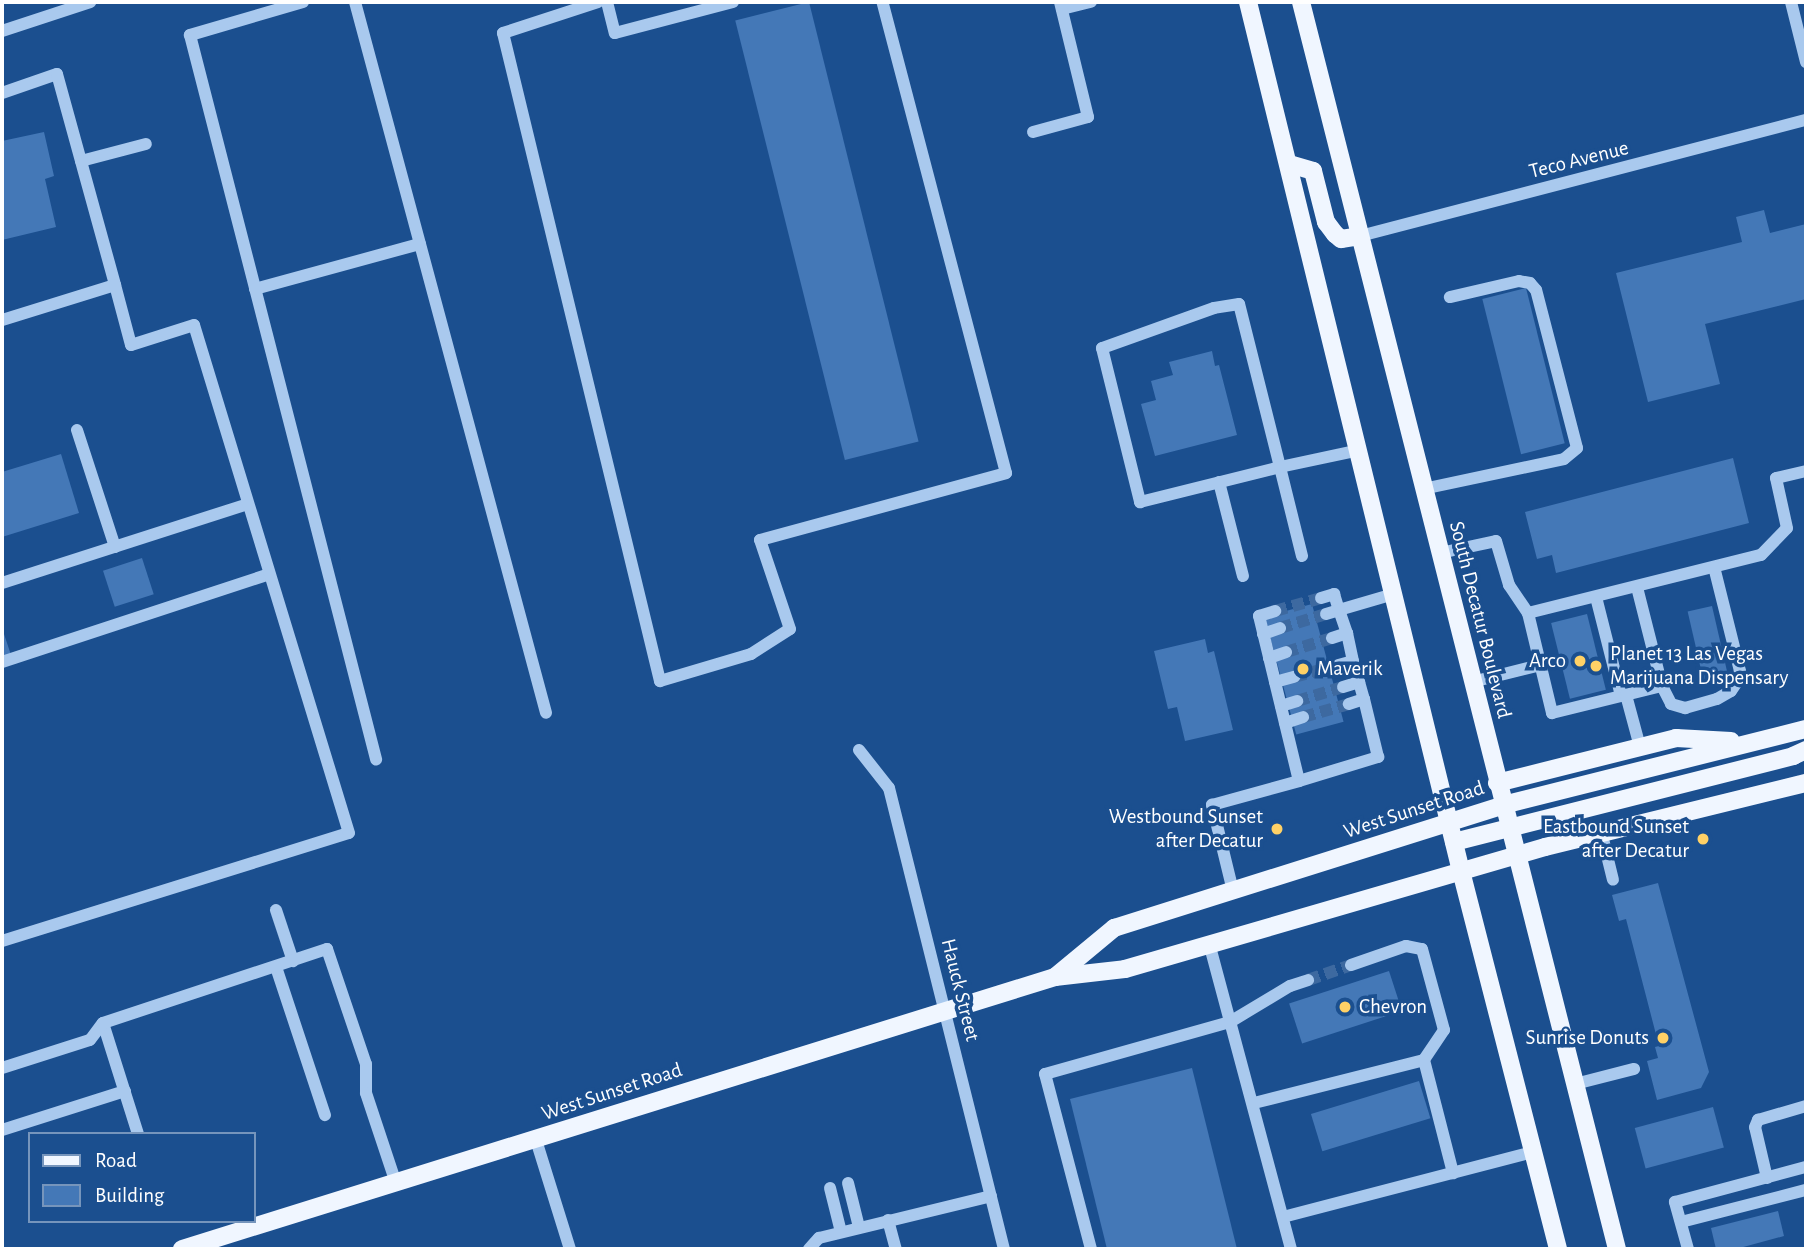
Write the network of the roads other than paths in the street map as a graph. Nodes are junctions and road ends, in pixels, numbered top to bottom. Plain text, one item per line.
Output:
1 (90, 2) edge
2 (303, 2) edge
3 (355, 2) edge
4 (598, 2) edge
5 (607, 2) edge
6 (733, 2) edge
7 (882, 2) edge
8 (1091, 2) edge
9 (1248, 2) edge
10 (1301, 2) edge
11 (1791, 2) edge
12 (1061, 6) edge
13 (1802, 30) edge
14 (2, 31) edge
15 (1806, 62) edge
16 (2, 93) edge
17 (1806, 120) edge
18 (1033, 132) dead end
19 (146, 144) dead end
20 (81, 162) junction
21 (1289, 164) junction
22 (1360, 236) junction
23 (420, 244) junction
24 (115, 285) junction
25 (255, 289) junction
26 (1450, 297) dead end
27 (2, 320) edge
28 (77, 430) dead end
29 (1359, 450) junction
30 (1280, 467) junction
31 (1806, 471) edge
32 (1219, 482) junction
33 (1423, 489) junction
34 (248, 504) junction
35 (115, 547) junction
36 (1440, 553) junction
37 (1302, 556) dead end
38 (1714, 567) junction
39 (269, 574) junction
40 (1243, 576) dead end
41 (2, 583) edge
42 (1637, 587) junction
43 (1394, 594) junction
44 (1596, 597) junction
45 (1321, 598) dead end
46 (1275, 611) dead end
47 (1332, 612) junction
48 (1528, 613) junction
49 (1280, 628) tunnel mouth
50 (1263, 634) junction
51 (1347, 634) junction
52 (1332, 638) tunnel mouth
53 (1286, 652) tunnel mouth
54 (1269, 658) junction
55 (1353, 661) junction
56 (2, 662) edge
57 (1339, 665) tunnel mouth
58 (1540, 665) junction
59 (1294, 677) tunnel mouth
60 (1275, 682) junction
61 (1359, 682) junction
62 (1472, 682) junction
63 (1662, 686) junction
64 (1343, 687) tunnel mouth
65 (1624, 695) junction
66 (1364, 699) junction
67 (1297, 701) tunnel mouth
68 (1349, 704) tunnel mouth
69 (1281, 706) junction
70 (546, 713) dead end
71 (1303, 717) tunnel mouth
72 (1285, 723) junction
73 (1806, 729) edge
74 (1748, 743) junction
75 (1640, 747) junction
76 (859, 750) dead end
77 (1806, 750) edge
78 (376, 759) dead end
79 (1299, 781) junction
80 (1497, 783) junction
81 (1806, 783) edge
82 (1503, 805) junction
83 (1449, 822) junction
84 (1510, 828) junction
85 (1601, 831) junction
86 (1454, 842) junction
87 (1517, 855) junction
88 (1461, 871) junction
89 (1613, 880) dead end
90 (1233, 891) junction
91 (276, 909) dead end
92 (2, 941) edge
93 (1209, 943) junction
94 (293, 961) junction
95 (1351, 965) tunnel mouth
96 (276, 967) junction
97 (1055, 977) junction
98 (1308, 979) tunnel mouth
99 (945, 1010) junction
100 (1230, 1022) junction
101 (103, 1023) junction
102 (1424, 1060) junction
103 (2, 1068) edge
104 (1634, 1069) dead end
105 (1575, 1084) junction
106 (125, 1091) junction
107 (1254, 1103) junction
108 (1806, 1106) edge
109 (325, 1115) dead end
110 (2, 1130) edge
111 (137, 1132) edge
112 (536, 1140) junction
113 (1533, 1152) junction
114 (1806, 1167) edge
115 (1453, 1173) junction
116 (1767, 1178) junction
117 (396, 1183) junction
118 (848, 1183) dead end
119 (830, 1188) dead end
120 (1806, 1190) edge
121 (991, 1196) junction
122 (1283, 1217) junction
123 (888, 1220) junction
124 (1681, 1222) junction
125 (859, 1227) junction
126 (841, 1232) junction
127 (182, 1249) edge
128 (570, 1249) edge
129 (809, 1249) edge
130 (896, 1249) edge
131 (1004, 1249) edge
132 (1091, 1249) edge
133 (1291, 1249) edge
134 (1558, 1249) edge
135 (1617, 1249) edge
136 (1688, 1249) edge

1 - 14 street
2 - 25 street
3 - 23 street
4 - 7 street
5 - 6 street
8 - 12 street
9 - 21 main road
10 - 22 main road, South Decatur Boulevard
11 - 13 street
12 - 18 street
13 - 15 street
16 - 20 street
17 - 22 street, Teco Avenue
19 - 20 street
20 - 24 street
21 - 22 main road
21 - 29 main road
22 - 33 main road, South Decatur Boulevard
23 - 25 street
23 - 70 street
24 - 27 street
24 - 34 street
25 - 78 street
26 - 33 street
28 - 35 street
29 - 30 street
29 - 43 main road
30 - 32 street
30 - 32 street
30 - 37 street
31 - 38 street
32 - 40 street
33 - 36 main road, South Decatur Boulevard
34 - 35 street
34 - 39 street
35 - 41 street
36 - 48 street
36 - 62 main road, South Decatur Boulevard
38 - 42 street
38 - 63 street
39 - 56 street
39 - 92 street
42 - 44 street
42 - 63 street
43 - 47 street
43 - 83 main road
44 - 48 street
44 - 65 street
45 - 47 street
46 - 50 street
47 - 51 street
48 - 58 street
49 - 50 street
50 - 54 street
51 - 52 street
51 - 55 street
53 - 54 street
54 - 60 street
55 - 57 street
55 - 61 street
58 - 62 street
58 - 65 street
59 - 60 street
60 - 69 street
61 - 64 street
61 - 66 street
62 - 80 main road, South Decatur Boulevard
63 - 65 street
65 - 75 street
66 - 68 street
66 - 79 street
67 - 69 street
69 - 72 street
71 - 72 street
72 - 79 street
73 - 74 main road, West Sunset Road
74 - 75 main road
74 - 82 main road, West Sunset Road
75 - 80 main road
76 - 99 street, Hauck Street
77 - 84 main road
79 - 90 street
80 - 82 main road, South Decatur Boulevard
81 - 85 main road, West Sunset Road
82 - 83 main road, West Sunset Road
82 - 84 main road, South Decatur Boulevard
83 - 86 main road
83 - 90 main road, West Sunset Road
84 - 86 main road
84 - 87 main road, South Decatur Boulevard
85 - 87 main road, West Sunset Road
85 - 89 street
86 - 88 main road
87 - 88 main road, West Sunset Road
87 - 105 main road, South Decatur Boulevard
88 - 93 main road, West Sunset Road
88 - 113 main road
90 - 97 main road, West Sunset Road
91 - 94 street
93 - 97 main road, West Sunset Road
93 - 100 street
94 - 96 street
94 - 117 street
95 - 102 street
96 - 101 street
96 - 109 street
97 - 99 main road, West Sunset Road
98 - 100 street
99 - 112 main road, West Sunset Road
99 - 121 street, Hauck Street
100 - 107 street
100 - 132 street
101 - 103 street
101 - 106 street
102 - 107 street
102 - 115 street
104 - 105 street
105 - 135 main road, South Decatur Boulevard
106 - 110 street
106 - 111 street
107 - 122 street
108 - 116 street
112 - 117 main road, West Sunset Road
112 - 128 street
113 - 115 street
113 - 134 main road
114 - 116 street
115 - 122 street
116 - 124 street
117 - 127 main road, West Sunset Road
118 - 125 street
119 - 126 street
120 - 124 street
121 - 123 street
121 - 131 street, Hauck Street
122 - 133 street
123 - 125 street
123 - 130 street
124 - 136 street
125 - 126 street
126 - 129 street

